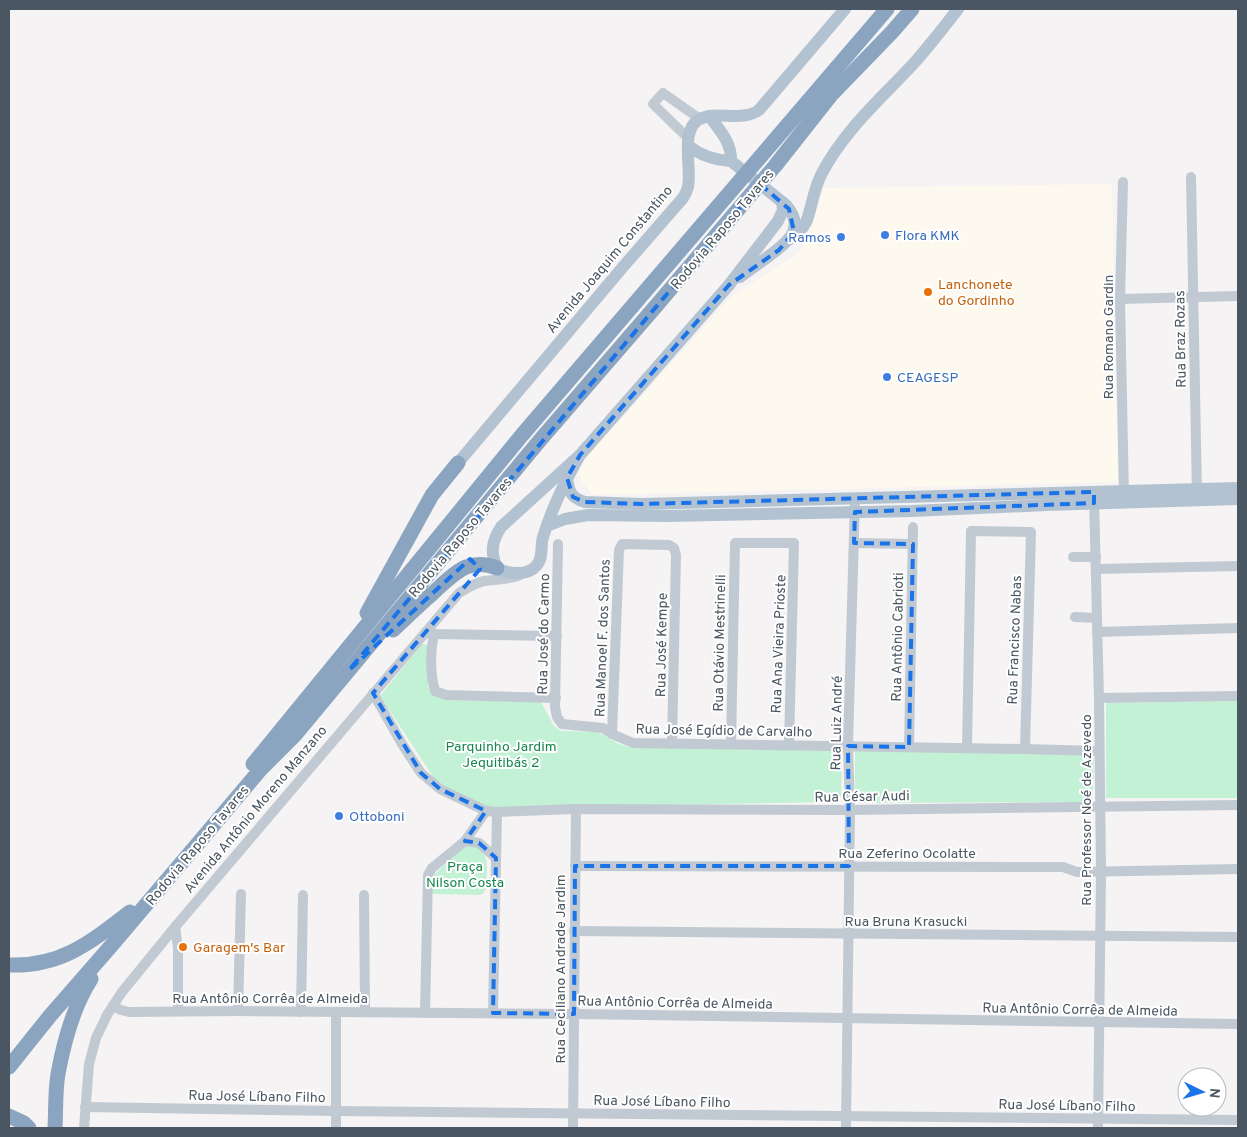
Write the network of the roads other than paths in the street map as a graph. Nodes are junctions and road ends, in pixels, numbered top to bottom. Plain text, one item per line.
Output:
1 (845, 9) edge
2 (886, 9) edge
3 (912, 9) edge
4 (958, 9) edge
5 (704, 118) junction
6 (688, 142) junction
7 (731, 161) junction
8 (1191, 177) dead end
9 (1123, 182) dead end
10 (782, 202) junction
11 (790, 239) junction
12 (729, 285) junction
13 (1238, 296) edge
14 (1193, 297) junction
15 (1120, 299) junction
16 (580, 456) junction
17 (458, 463) joint
18 (567, 478) junction
19 (1238, 488) edge
20 (1197, 494) junction
21 (1124, 496) junction
22 (855, 498) junction
23 (1094, 498) junction
24 (1238, 499) edge
25 (855, 512) junction
26 (548, 526) junction
27 (913, 527) dead end
28 (794, 543) joint
29 (854, 543) junction
30 (558, 544) dead end
31 (913, 544) junction
32 (674, 548) joint
33 (1074, 557) dead end
34 (1096, 557) junction
35 (1238, 566) edge
36 (497, 568) junction
37 (1096, 569) junction
38 (528, 572) junction
39 (1076, 617) dead end
40 (1097, 618) junction
41 (1238, 628) edge
42 (1097, 632) junction
43 (430, 633) junction
44 (557, 636) junction
45 (342, 668) junction
46 (373, 693) junction
47 (1238, 696) edge
48 (556, 698) junction
49 (1099, 698) junction
50 (562, 724) joint
51 (612, 734) junction
52 (672, 744) junction
53 (731, 744) junction
54 (789, 745) junction
55 (848, 746) junction
56 (909, 747) junction
57 (967, 748) junction
58 (1025, 749) junction
59 (1100, 751) junction
60 (1238, 805) edge
61 (1100, 806) junction
62 (576, 810) junction
63 (850, 810) junction
64 (492, 811) junction
65 (465, 841) junction
66 (496, 858) junction
67 (575, 866) junction
68 (849, 866) junction
69 (1238, 869) edge
70 (1100, 871) junction
71 (241, 894) dead end
72 (303, 895) dead end
73 (364, 895) dead end
74 (130, 912) junction
75 (175, 927) junction
76 (574, 931) junction
77 (848, 934) junction
78 (1100, 936) junction
79 (1238, 937) edge
80 (111, 946) junction
81 (9, 965) edge
82 (113, 1006) junction
83 (178, 1011) junction
84 (238, 1011) junction
85 (301, 1012) junction
86 (336, 1012) junction
87 (365, 1012) junction
88 (425, 1013) junction
89 (493, 1013) junction
90 (574, 1014) junction
91 (847, 1019) junction
92 (1099, 1023) junction
93 (1238, 1024) edge
94 (9, 1051) edge
95 (9, 1067) edge
96 (85, 1107) junction
97 (336, 1111) junction
98 (573, 1114) junction
99 (9, 1116) edge
100 (846, 1116) junction
101 (1238, 1120) edge
102 (1098, 1124) edge
103 (29, 1128) edge
104 (54, 1128) edge
105 (84, 1128) edge
106 (336, 1128) edge
107 (573, 1128) edge
108 (846, 1128) edge

1 - 5 main road
2 - 45 highway, Rodovia Raposo Tavares
3 - 45 highway, Rodovia Raposo Tavares
4 - 11 main road
5 - 6 main road
5 - 6 street
5 - 7 main road
6 - 7 main road
6 - 17 main road, Avenida Joaquim Constantino
7 - 10 main road
8 - 14 street, Rua Braz Rozas
9 - 15 street, Rua Romano Gardin
10 - 11 main road
10 - 12 main road
11 - 12 main road
12 - 16 main road
13 - 14 street
14 - 15 street
14 - 20 street, Rua Braz Rozas
15 - 21 street, Rua Romano Gardin
16 - 18 main road
16 - 36 main road
17 - 45 highway
18 - 22 main road
18 - 26 main road
19 - 20 main road
20 - 21 main road
20 - 24 main road
21 - 23 main road
22 - 23 main road
22 - 25 street, Rua Luiz André
23 - 25 main road
23 - 34 street, Rua Professor Noé de Azevedo
25 - 26 main road
25 - 29 street, Rua Luiz André
26 - 38 main road
27 - 31 street, Rua Antônio Cabrioti
28 - 53 street, Rua Otávio Mestrinelli
28 - 54 street, Rua Ana Vieira Prioste
29 - 31 street
29 - 55 street, Rua Luiz André
30 - 44 street, Rua José do Carmo
31 - 56 street, Rua Antônio Cabrioti
32 - 51 street, Rua Manoel F. dos Santos
32 - 52 street, Rua José Kempe
33 - 34 street
34 - 37 street, Rua Professor Noé de Azevedo
35 - 37 street
36 - 38 main road
36 - 45 highway
37 - 40 street, Rua Professor Noé de Azevedo
38 - 43 street, Avenida Antônio Moreno Manzano
39 - 40 street
40 - 42 street, Rua Professor Noé de Azevedo
41 - 42 street
42 - 49 street, Rua Professor Noé de Azevedo
43 - 44 street
43 - 46 street, Avenida Antônio Moreno Manzano
43 - 48 street
44 - 48 street, Rua José do Carmo
45 - 74 highway, Rodovia Raposo Tavares
45 - 80 highway, Rodovia Raposo Tavares
46 - 64 street
46 - 75 street, Avenida Antônio Moreno Manzano
47 - 49 street
48 - 50 street, Rua José do Carmo
49 - 59 street, Rua Professor Noé de Azevedo
50 - 51 street, Rua José Egídio de Carvalho
51 - 52 street, Rua José Egídio de Carvalho
52 - 53 street, Rua José Egídio de Carvalho
53 - 54 street, Rua José Egídio de Carvalho
54 - 55 street, Rua José Egídio de Carvalho
55 - 56 street, Rua José Egídio de Carvalho
55 - 63 street, Rua Luiz André
56 - 57 street, Rua José Egídio de Carvalho
57 - 58 street, Rua José Egídio de Carvalho
57 - 58 street, Rua Francisco Nabas
58 - 59 street, Rua José Egídio de Carvalho
59 - 61 street, Rua Professor Noé de Azevedo
60 - 61 street, Rua César Audi
61 - 63 street, Rua César Audi
61 - 70 street, Rua Professor Noé de Azevedo
62 - 63 street, Rua César Audi
62 - 64 street, Rua César Audi
62 - 67 street, Rua Ceciliano Andrade Jardim
63 - 68 street, Rua Luiz André
64 - 65 street
64 - 66 street
65 - 66 street
65 - 88 street
66 - 89 street
67 - 68 street, Rua Zeferino Ocolatte
67 - 76 street, Rua Ceciliano Andrade Jardim
68 - 70 street, Rua Zeferino Ocolatte
68 - 77 street, Rua Luiz André
69 - 70 street, Rua Zeferino Ocolatte
70 - 78 street, Rua Professor Noé de Azevedo
71 - 84 street
72 - 85 street
73 - 87 street
74 - 81 highway
74 - 94 highway, Rodovia Raposo Tavares
75 - 82 street, Avenida Antônio Moreno Manzano
75 - 83 street
76 - 77 street, Rua Bruna Krasucki
76 - 90 street, Rua Ceciliano Andrade Jardim
77 - 78 street, Rua Bruna Krasucki
77 - 91 street, Rua Luiz André
78 - 79 street, Rua Bruna Krasucki
78 - 92 street, Rua Professor Noé de Azevedo
80 - 95 highway, Rodovia Raposo Tavares
80 - 104 highway
82 - 83 street, Rua Antônio Corrêa de Almeida
82 - 96 street, Avenida Antônio Moreno Manzano
83 - 84 street, Rua Antônio Corrêa de Almeida
84 - 85 street, Rua Antônio Corrêa de Almeida
85 - 86 street, Rua Antônio Corrêa de Almeida
86 - 87 street, Rua Antônio Corrêa de Almeida
86 - 97 street
87 - 88 street, Rua Antônio Corrêa de Almeida
88 - 89 street, Rua Antônio Corrêa de Almeida
89 - 90 street, Rua Antônio Corrêa de Almeida
90 - 91 street, Rua Antônio Corrêa de Almeida
90 - 98 street, Rua Ceciliano Andrade Jardim
91 - 92 street, Rua Antônio Corrêa de Almeida
91 - 100 street, Rua Luiz André
92 - 93 street, Rua Antônio Corrêa de Almeida
92 - 102 street, Rua Professor Noé de Azevedo
96 - 97 street, Rua José Líbano Filho
96 - 105 street, Avenida Antônio Moreno Manzano
97 - 98 street, Rua José Líbano Filho
97 - 106 street
98 - 100 street, Rua José Líbano Filho
98 - 107 street, Rua Ceciliano Andrade Jardim
99 - 103 highway
100 - 102 street, Rua José Líbano Filho
100 - 108 street, Rua Luiz André
101 - 102 street, Rua José Líbano Filho

